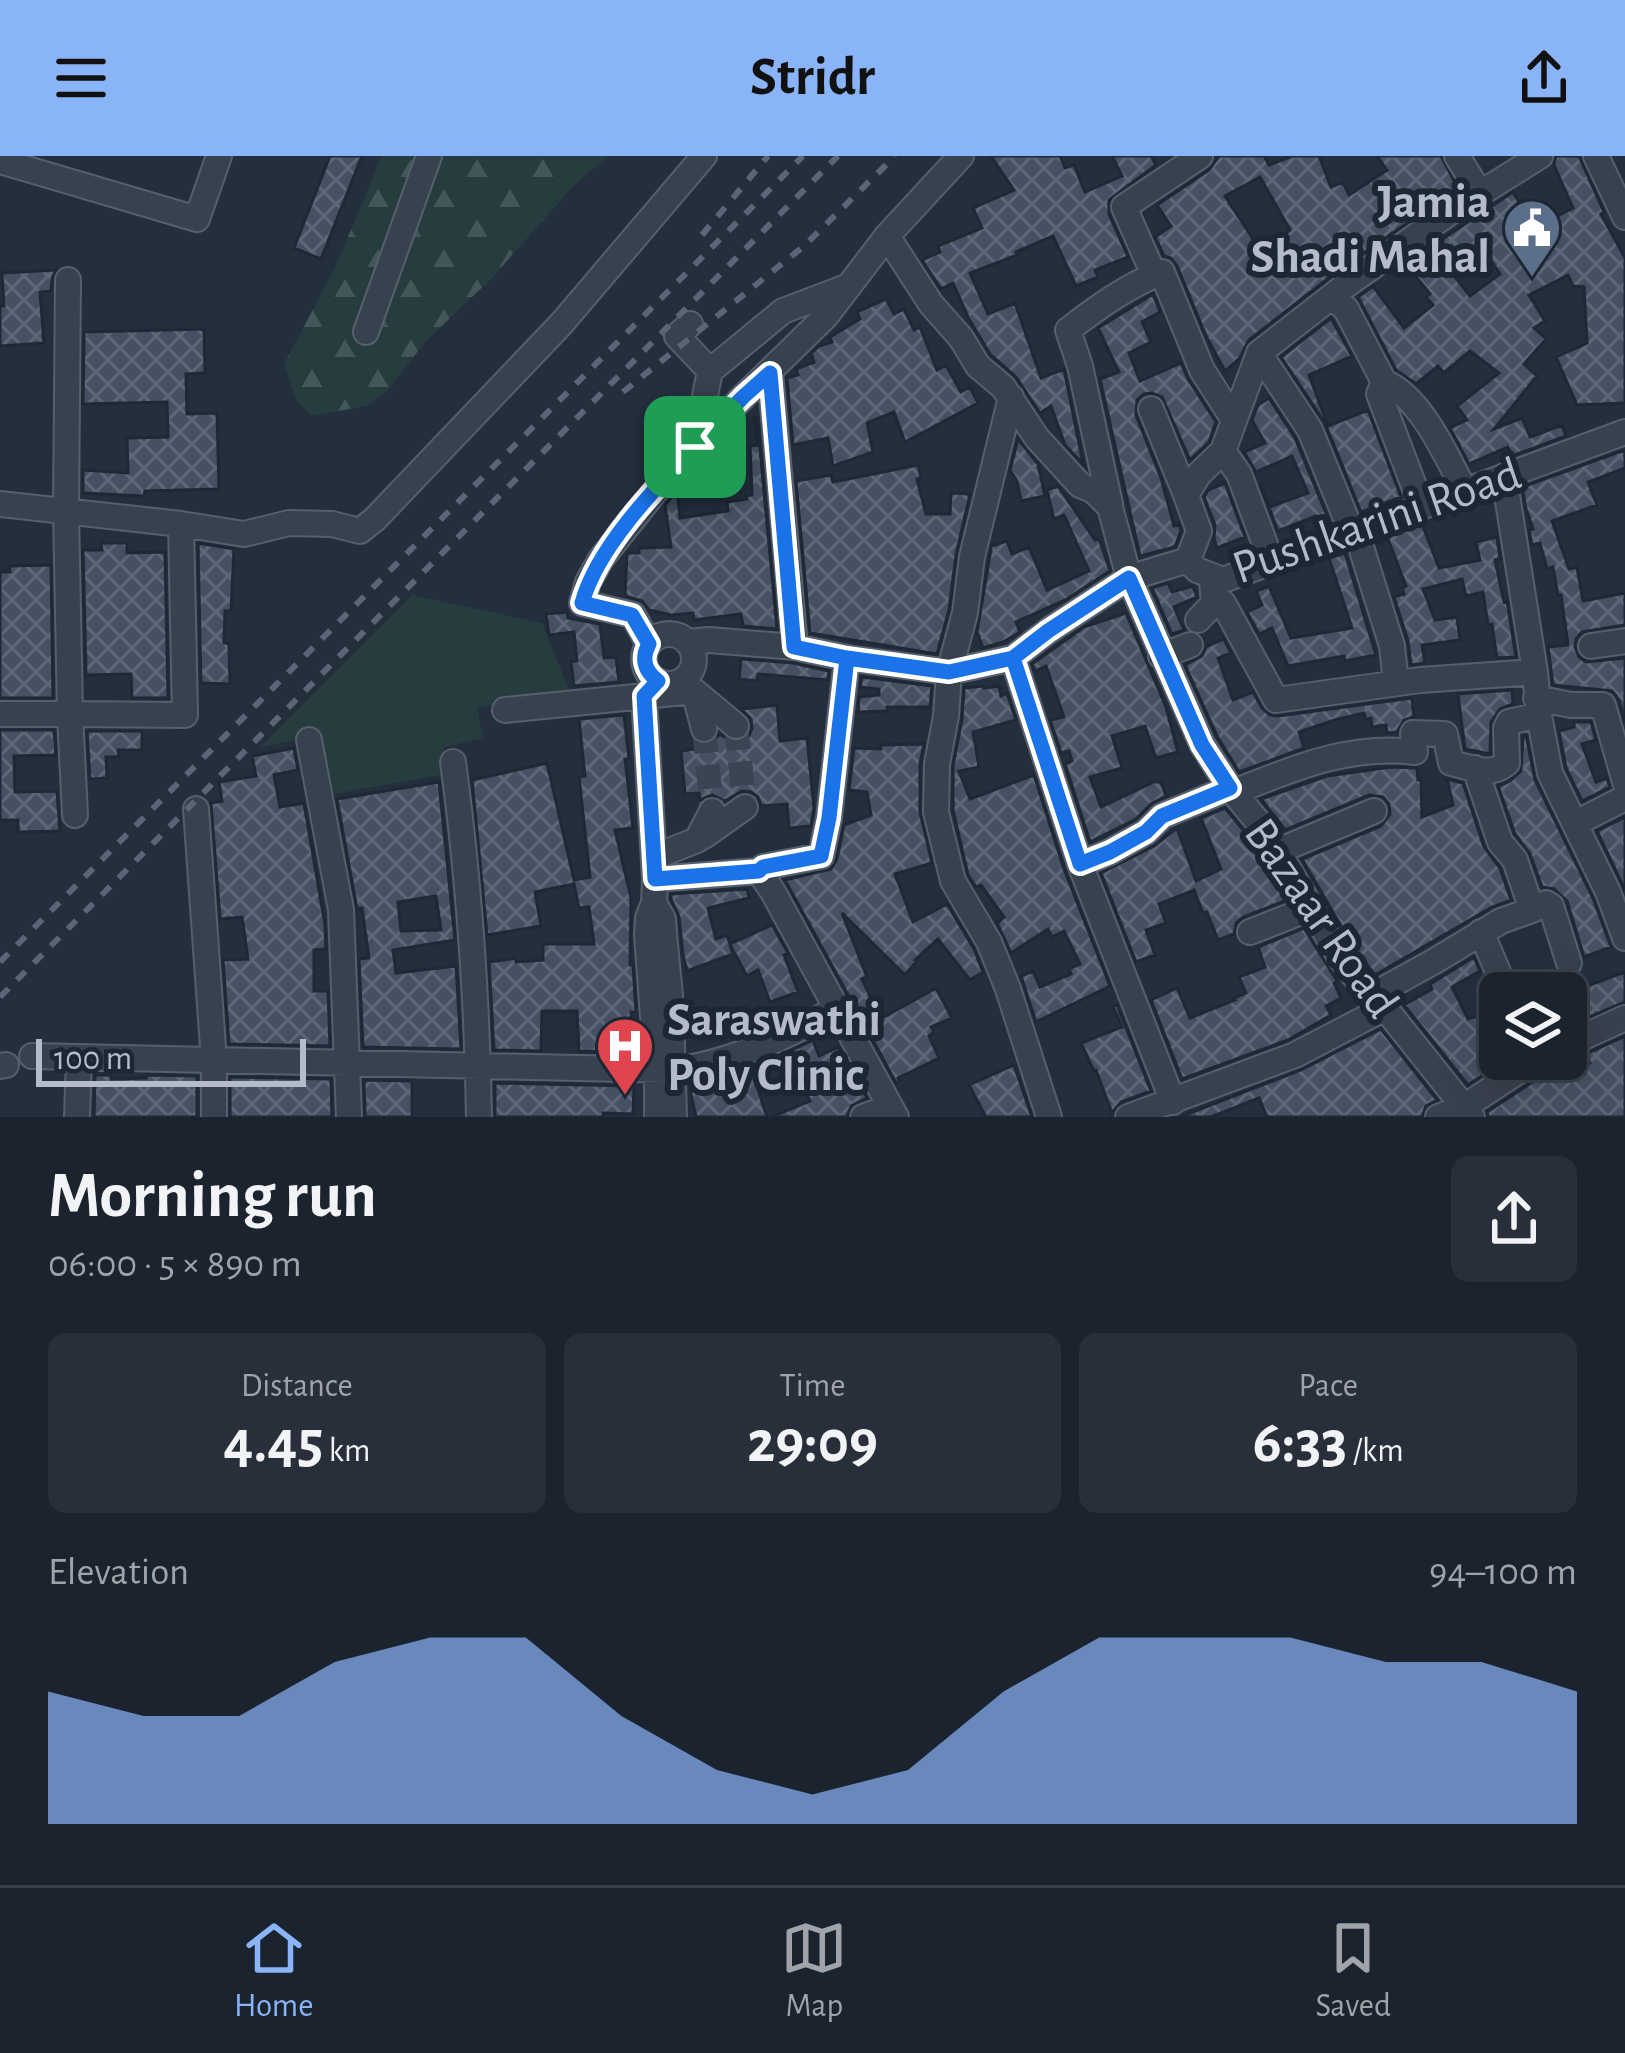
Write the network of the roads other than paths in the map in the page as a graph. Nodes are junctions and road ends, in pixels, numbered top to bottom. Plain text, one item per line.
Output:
1 (219, 156) edge
2 (429, 156) edge
3 (704, 156) edge
4 (961, 156) edge
5 (1200, 156) edge
6 (1457, 156) edge
7 (1540, 156) edge
8 (1597, 156) edge
9 (0, 160) edge
10 (1480, 193) junction
11 (1625, 217) edge
12 (887, 236) junction
13 (1154, 275) junction
14 (68, 280) dead end
15 (851, 285) junction
16 (1333, 298) junction
17 (690, 324) dead end
18 (366, 332) dead end
19 (1259, 353) junction
20 (710, 371) junction
21 (770, 373) junction
22 (1384, 382) junction
23 (1011, 397) junction
24 (1151, 409) dead end
25 (1234, 420) junction
26 (1625, 432) edge
27 (695, 447) junction
28 (1223, 452) junction
29 (1504, 476) junction
30 (1465, 491) junction
31 (1186, 495) junction
32 (0, 504) edge
33 (1110, 507) junction
34 (1422, 507) junction
35 (66, 511) junction
36 (181, 524) junction
37 (1354, 532) junction
38 (1272, 562) junction
39 (1204, 576) junction
40 (1129, 578) junction
41 (1198, 620) dead end
42 (1625, 640) edge
43 (687, 642) junction
44 (649, 644) junction
45 (1190, 645) dead end
46 (1591, 646) dead end
47 (794, 647) junction
48 (1160, 656) junction
49 (847, 658) junction
50 (1013, 658) junction
51 (949, 672) junction
52 (1396, 683) junction
53 (651, 688) junction
54 (1537, 695) junction
55 (505, 710) dead end
56 (0, 714) edge
57 (70, 714) junction
58 (720, 728) tunnel mouth
59 (308, 740) dead end
60 (453, 762) dead end
61 (1475, 768) junction
62 (1625, 782) edge
63 (1232, 790) junction
64 (1625, 798) edge
65 (196, 808) dead end
66 (728, 809) dead end
67 (1374, 811) dead end
68 (75, 815) dead end
69 (1576, 823) junction
70 (1278, 851) junction
71 (1080, 864) junction
72 (759, 871) junction
73 (654, 880) junction
74 (1312, 908) junction
75 (1532, 910) junction
76 (1250, 932) dead end
77 (1481, 932) junction
78 (1625, 938) edge
79 (1569, 963) dead end
80 (1498, 972) edge
81 (1379, 1001) junction
82 (836, 1009) junction
83 (1625, 1018) edge
84 (1587, 1035) edge
85 (32, 1056) dead end
86 (79, 1058) junction
87 (214, 1061) junction
88 (348, 1064) junction
89 (478, 1067) junction
90 (666, 1070) junction
91 (1510, 1080) edge
92 (1187, 1104) edge
93 (893, 1112) edge
94 (1468, 1112) edge
95 (77, 1117) edge
96 (214, 1117) edge
97 (349, 1117) edge
98 (478, 1117) edge
99 (657, 1117) edge
100 (674, 1117) edge
101 (863, 1117) edge
102 (1049, 1117) edge
103 (1128, 1117) edge
104 (1438, 1117) edge

1 - 9 street
2 - 18 street
3 - 36 street
4 - 12 street
5 - 13 street
6 - 10 street
7 - 10 street
8 - 11 street
10 - 16 street
12 - 15 street
12 - 23 street
13 - 25 street
13 - 33 street, Bazaar Road
14 - 35 street
15 - 20 street
15 - 21 street
16 - 19 street
16 - 22 street
17 - 20 street
19 - 25 street
19 - 37 street
20 - 27 street
21 - 27 street
21 - 47 street
22 - 30 street
22 - 34 street
23 - 33 street
23 - 51 street
24 - 31 street
25 - 28 street
26 - 29 street, Pushkarini Road
27 - 44 street
28 - 31 street
28 - 38 street
29 - 30 street, Pushkarini Road
29 - 54 street
30 - 34 street, Pushkarini Road
31 - 39 street
32 - 35 street
33 - 40 street, Bazaar Road
34 - 37 street, Pushkarini Road
35 - 36 street
35 - 57 street
36 - 57 street
37 - 38 street, Pushkarini Road
37 - 52 street
38 - 39 street, Pushkarini Road
39 - 40 street, Pushkarini Road
39 - 41 street
39 - 52 street
40 - 48 street, Bazaar Road
40 - 50 street, Pushkarini Road
42 - 46 street
43 - 44 street
43 - 47 street
43 - 53 street
44 - 53 street
45 - 48 street
47 - 49 street
48 - 63 street, Bazaar Road
49 - 51 street
49 - 72 street
50 - 51 street
50 - 71 street
51 - 102 street
52 - 54 street
53 - 55 street
53 - 58 street
53 - 73 street
54 - 61 street
54 - 62 street
54 - 69 street
56 - 57 street
57 - 68 street
59 - 88 street
60 - 89 street
61 - 63 street
61 - 75 street
63 - 70 street, Bazaar Road
63 - 71 street
64 - 69 street
65 - 87 street
66 - 73 street
67 - 70 street
69 - 78 street
70 - 74 street, Bazaar Road
71 - 92 street
72 - 73 street
72 - 82 street
73 - 90 street
74 - 76 street
74 - 81 street, Bazaar Road
75 - 77 street
75 - 79 street
77 - 80 street
77 - 81 street
81 - 92 street
81 - 94 street, Bazaar Road
82 - 90 street
82 - 93 street
83 - 84 street
85 - 86 street
86 - 87 street
86 - 95 street
87 - 88 street
87 - 96 street
88 - 89 street
88 - 97 street
89 - 90 street
89 - 98 street
90 - 99 street
90 - 100 street
91 - 94 street
92 - 103 street
93 - 101 street
94 - 104 street

